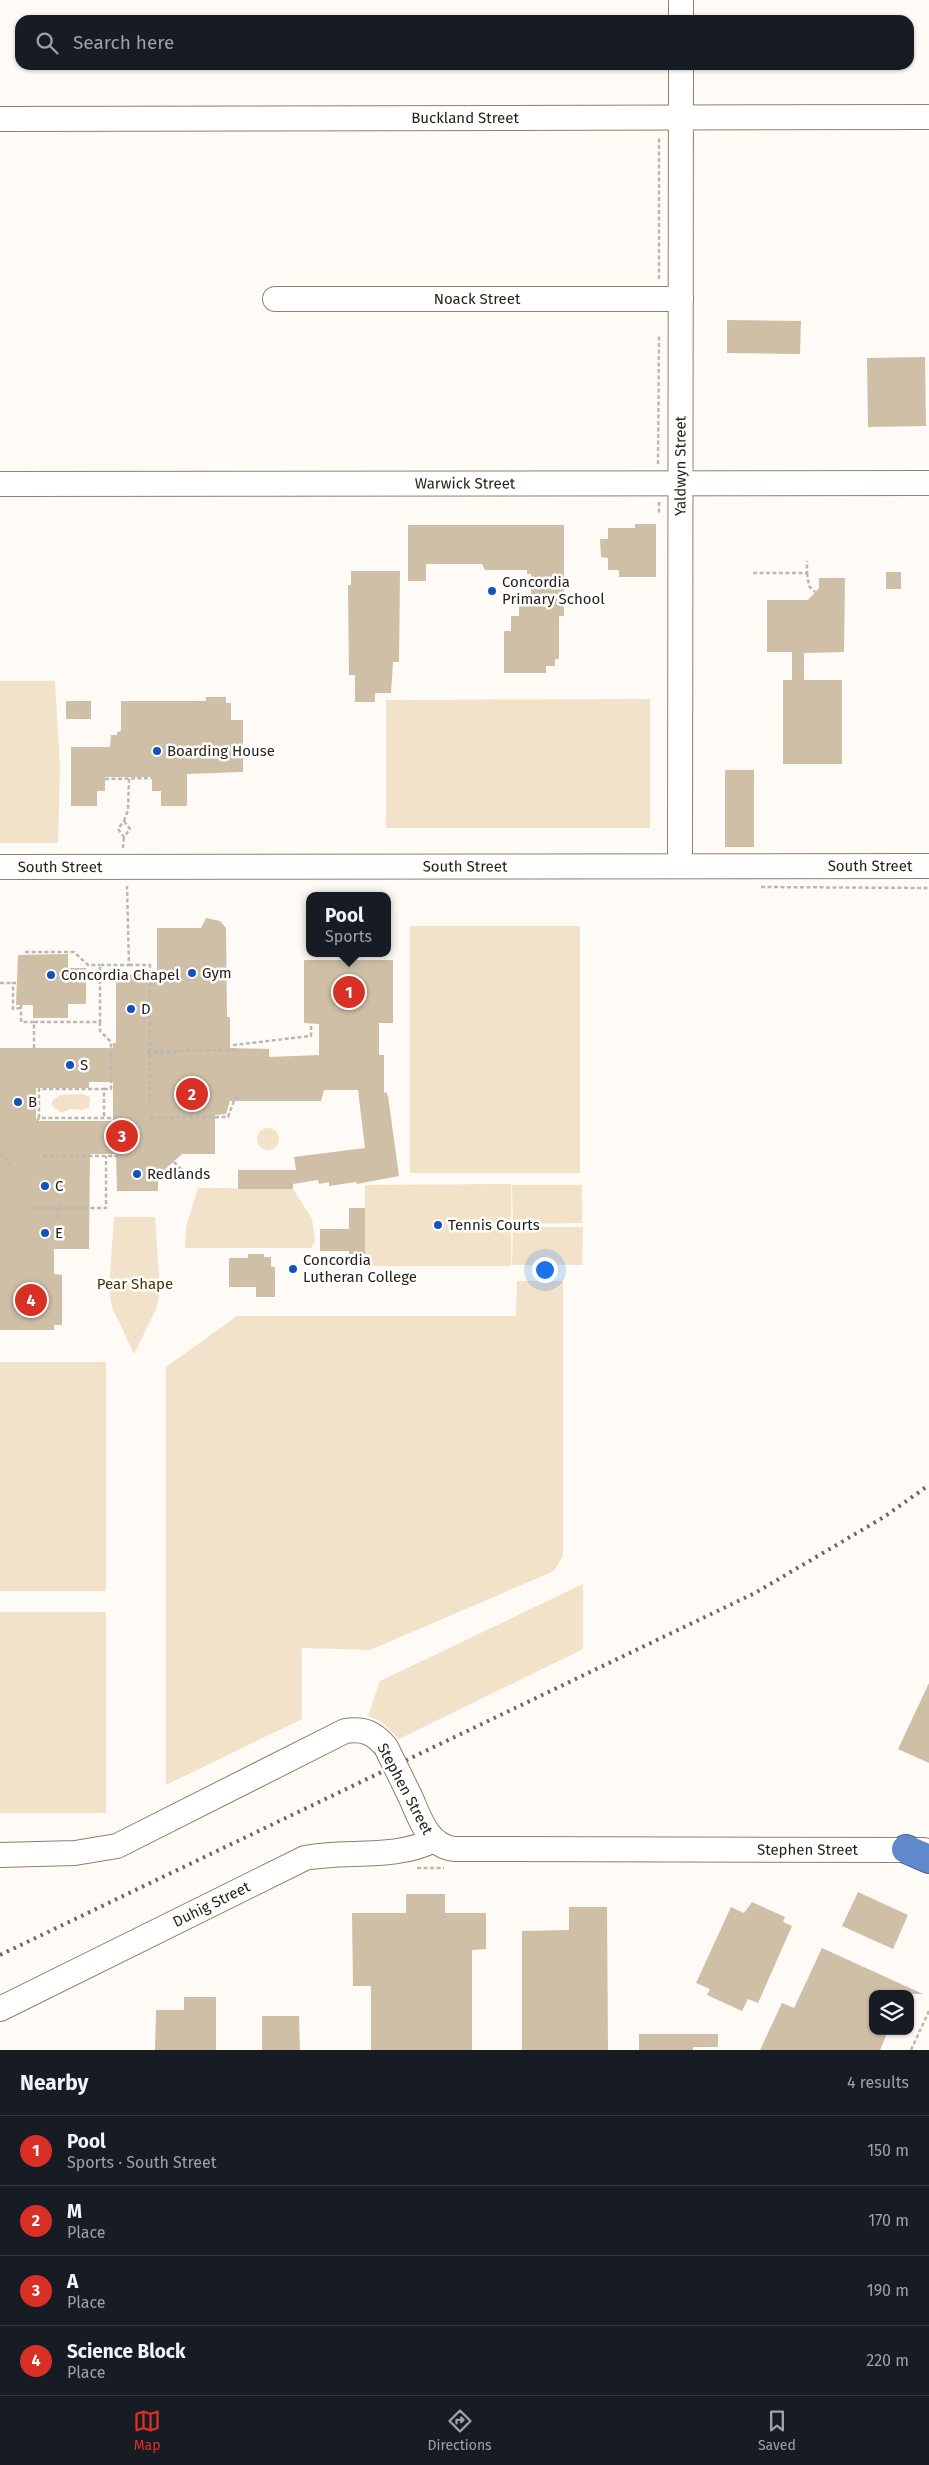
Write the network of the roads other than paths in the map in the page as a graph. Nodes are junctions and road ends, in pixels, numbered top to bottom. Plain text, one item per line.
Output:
1 (681, 0) edge
2 (681, 15) edge
3 (682, 70) edge
4 (682, 117) junction
5 (929, 117) edge
6 (0, 119) edge
7 (275, 299) dead end
8 (681, 299) junction
9 (680, 482) junction
10 (929, 483) edge
11 (0, 484) edge
12 (680, 866) junction
13 (929, 866) edge
14 (0, 867) edge
15 (434, 1840) junction
16 (921, 1853) edge
17 (0, 1855) edge
18 (0, 2009) edge

1 - 2 street
3 - 4 street, Yaldwyn Street
4 - 5 street, Buckland Street
4 - 6 street, Buckland Street
4 - 8 street, Yaldwyn Street
7 - 8 street, Noack Street
8 - 9 street, Yaldwyn Street
9 - 10 street, Warwick Street
9 - 11 street, Warwick Street
9 - 12 street, Yaldwyn Street
12 - 13 street, South Street
12 - 14 street, South Street
15 - 16 street, Stephen Street
15 - 17 street, Stephen Street, bridge
15 - 18 street, Duhig Street

